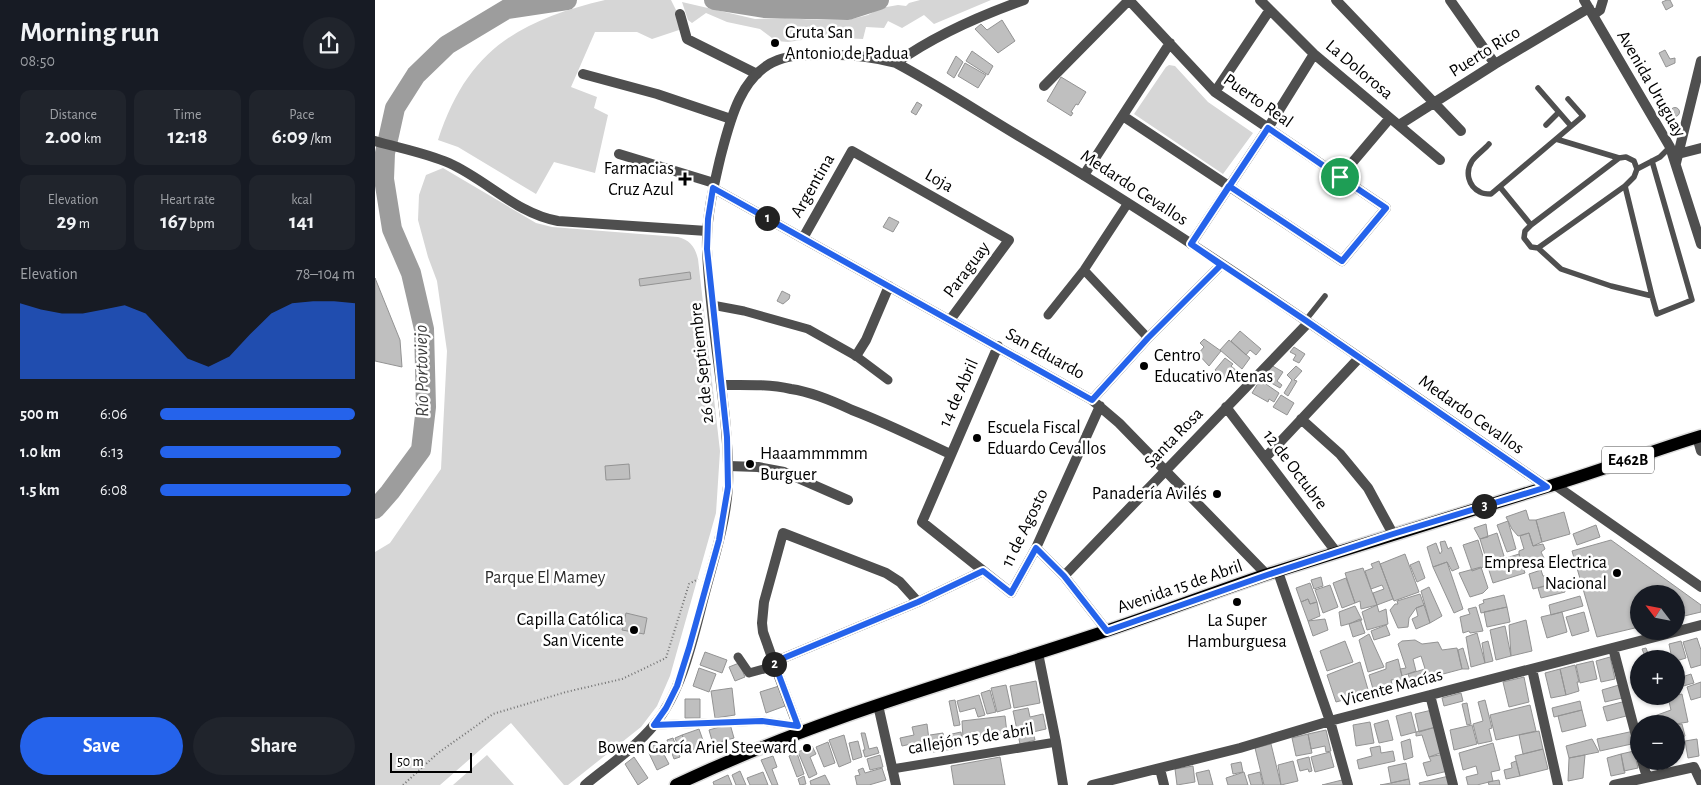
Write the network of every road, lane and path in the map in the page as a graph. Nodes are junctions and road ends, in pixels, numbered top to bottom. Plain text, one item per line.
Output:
1 (1024, 0) edge
2 (1129, 0) edge
3 (1260, 0) edge
4 (1450, 0) edge
5 (1603, 0) edge
6 (1342, 2) edge
7 (1589, 8) edge
8 (1269, 11) junction
9 (680, 14) dead end
10 (1170, 43) junction
11 (1314, 54) junction
12 (1701, 61) edge
13 (896, 64) junction
14 (1495, 64) junction
15 (583, 74) dead end
16 (757, 74) junction
17 (1043, 86) dead end
18 (1538, 88) dead end
19 (1215, 92) junction
20 (1568, 99) dead end
21 (1434, 103) junction
22 (1558, 112) junction
23 (1123, 116) junction
24 (1390, 118) junction
25 (731, 120) junction
26 (1546, 124) dead end
27 (1399, 125) junction
28 (1571, 126) junction
29 (1268, 128) junction
30 (1461, 131) dead end
31 (1556, 140) junction
32 (375, 141) edge
33 (1489, 144) dead end
34 (1670, 147) junction
35 (1701, 148) edge
36 (852, 151) joint
37 (619, 154) dead end
38 (1619, 158) junction
39 (1677, 158) junction
40 (1440, 160) dead end
41 (1652, 161) junction
42 (1637, 169) junction
43 (1084, 175) junction
44 (1340, 177) junction
45 (714, 185) junction
46 (1229, 186) junction
47 (1625, 186) junction
48 (1500, 187) junction
49 (1128, 203) junction
50 (1531, 225) junction
51 (707, 231) junction
52 (803, 238) junction
53 (1009, 240) joint
54 (1191, 244) junction
55 (1701, 244) edge
56 (1538, 248) junction
57 (1221, 265) junction
58 (1084, 270) junction
59 (889, 286) junction
60 (1325, 296) dead end
61 (1652, 296) junction
62 (712, 305) junction
63 (1049, 315) dead end
64 (950, 320) junction
65 (1306, 322) junction
66 (1148, 338) junction
67 (998, 346) junction
68 (856, 356) junction
69 (1359, 358) junction
70 (888, 380) dead end
71 (722, 385) junction
72 (1096, 403) junction
73 (1226, 407) junction
74 (1301, 419) junction
75 (1699, 437) edge
76 (1701, 451) edge
77 (951, 454) junction
78 (1265, 458) junction
79 (728, 466) junction
80 (1166, 470) junction
81 (1551, 486) junction
82 (848, 500) dead end
83 (1393, 534) junction
84 (1036, 548) junction
85 (1337, 553) junction
86 (983, 571) junction
87 (710, 573) junction
88 (1273, 573) junction
89 (1064, 576) junction
90 (1701, 588) edge
91 (918, 602) junction
92 (1700, 629) edge
93 (1107, 631) junction
94 (1613, 648) junction
95 (1038, 653) junction
96 (738, 657) dead end
97 (774, 664) junction
98 (1532, 669) junction
99 (1430, 695) junction
100 (878, 705) junction
101 (1631, 715) edge
102 (1329, 721) junction
103 (654, 725) junction
104 (799, 729) junction
105 (1056, 742) junction
106 (892, 769) junction
107 (1161, 769) junction
108 (1645, 770) edge
109 (1647, 777) junction
110 (697, 780) edge
111 (1701, 782) edge
112 (403, 785) edge
113 (585, 785) edge
114 (676, 785) edge
115 (896, 785) edge
116 (1063, 785) edge
117 (1092, 785) edge
118 (1164, 785) edge
119 (1349, 785) edge
120 (1453, 785) edge
121 (1558, 785) edge
122 (1614, 785) edge

1 - 13 street
2 - 10 street, Puerto Real
2 - 17 street
3 - 8 street, La Dolorosa
4 - 14 street
5 - 7 street, Puerto Rico
6 - 21 street
7 - 14 street, Puerto Rico
7 - 34 street, Avenida Uruguay
8 - 11 street, La Dolorosa
8 - 19 street
9 - 16 street
10 - 19 street, Puerto Real
10 - 23 street
11 - 24 street, La Dolorosa
11 - 29 street
12 - 39 street
13 - 16 street, 26 de Septiembre
13 - 43 street, Medardo Cevallos
14 - 21 street, Puerto Rico
15 - 25 street
16 - 25 street, 26 de Septiembre
18 - 22 lane
19 - 29 street, Puerto Real
20 - 28 lane
21 - 27 street, Puerto Rico
21 - 30 street
22 - 26 lane
22 - 28 lane
23 - 43 street
23 - 46 street
24 - 27 street, La Dolorosa
24 - 44 street
25 - 45 street, 26 de Septiembre
27 - 40 street, La Dolorosa
28 - 31 lane
29 - 44 street, Puerto Real
29 - 46 street
31 - 38 lane
31 - 48 lane
32 - 51 street
33 - 48 lane
34 - 39 street, Avenida Uruguay
34 - 41 lane
35 - 39 street
36 - 52 street, Argentina
36 - 53 street, Loja
37 - 45 street, San Eduardo
38 - 42 lane
38 - 50 lane
39 - 55 street, Avenida Uruguay
41 - 42 lane
41 - 61 lane
42 - 47 lane
43 - 49 street, Medardo Cevallos
44 - 46 street, Puerto Real
45 - 51 street, 26 de Septiembre
45 - 52 street, San Eduardo
46 - 54 street
47 - 56 lane
47 - 61 lane
48 - 50 lane
49 - 54 street, Medardo Cevallos
49 - 58 street
50 - 56 lane
51 - 62 street, 26 de Septiembre
52 - 59 street, San Eduardo
53 - 64 street, Paraguay
54 - 57 street, Medardo Cevallos
56 - 61 lane
57 - 65 street, Medardo Cevallos
57 - 66 street, 11 de Agosto
58 - 63 street
58 - 66 street
59 - 64 street, San Eduardo
59 - 68 street
60 - 65 lane
62 - 68 street
62 - 71 street, 26 de Septiembre
64 - 67 street, San Eduardo
65 - 69 street, Medardo Cevallos
65 - 73 street, Santa Rosa
66 - 72 street, 11 de Agosto
67 - 72 street, San Eduardo
67 - 77 street, 14 de Abril
68 - 70 street
69 - 74 street
69 - 81 street, Medardo Cevallos
71 - 77 street
71 - 79 street, 26 de Septiembre
72 - 80 street, San Eduardo
72 - 84 street, 11 de Agosto
73 - 78 street, 12 de Octubre
73 - 80 street, Santa Rosa
74 - 78 street
74 - 83 street
75 - 76 street
75 - 81 main road, Avenida 15 de Abril / E462B
77 - 86 street, 14 de Abril
78 - 85 street, 12 de Octubre
79 - 82 street
79 - 87 street, 26 de Septiembre
80 - 88 street, San Eduardo
80 - 89 street, Santa Rosa
81 - 83 main road, Avenida 15 de Abril / E462B
81 - 90 street, Medardo Cevallos
83 - 85 main road, Avenida 15 de Abril / E462B
84 - 86 street, 11 de Agosto
84 - 89 street
85 - 88 main road, Avenida 15 de Abril / E462B
86 - 91 street, 11 de Agosto
87 - 103 street, 26 de Septiembre
87 - 112 path
88 - 93 main road, Avenida 15 de Abril / E462B
88 - 102 street, San Eduardo
89 - 93 street
91 - 97 street, 11 de Agosto
91 - 97 street
92 - 94 street, Vicente Macías
93 - 95 main road, Avenida 15 de Abril / E462B
94 - 98 street, Vicente Macías
94 - 101 street
95 - 100 main road, Avenida 15 de Abril / E462B
95 - 105 street
96 - 97 street
97 - 104 street
98 - 99 street, Vicente Macías
98 - 121 street
99 - 102 street, Vicente Macías
99 - 120 street
100 - 104 main road, Avenida 15 de Abril / E462B
100 - 106 street
102 - 107 street, Vicente Macías
102 - 119 street, San Eduardo
103 - 104 street
103 - 113 street, 26 de Septiembre
104 - 110 main road, Avenida 15 de Abril / E462B
105 - 106 street, callejón 15 de abril
105 - 116 street
106 - 115 street
107 - 117 street, Vicente Macías
107 - 118 street
108 - 109 street
109 - 111 street
109 - 122 street
110 - 114 main road, Avenida 15 de Abril / E462B

